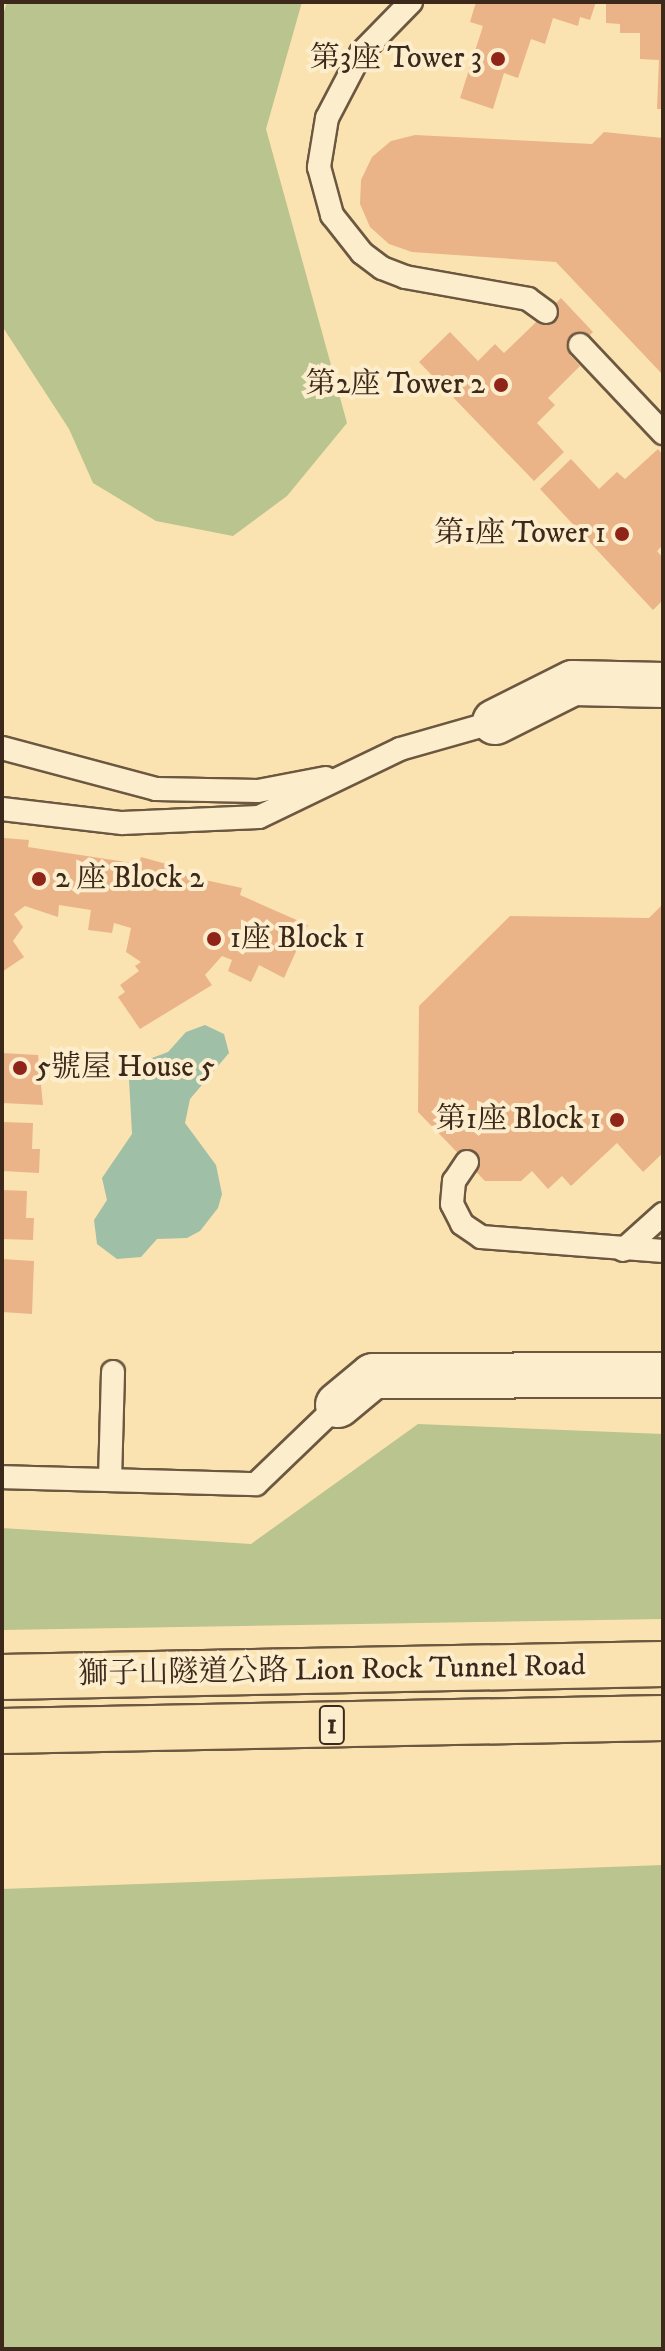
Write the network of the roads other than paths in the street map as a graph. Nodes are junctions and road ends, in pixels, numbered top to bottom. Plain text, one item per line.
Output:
1 (411, 2) edge
2 (546, 312) dead end
3 (580, 345) dead end
4 (663, 433) edge
5 (663, 685) edge
6 (495, 722) joint
7 (2, 748) edge
8 (339, 775) junction
9 (2, 809) edge
10 (467, 1162) dead end
11 (663, 1214) edge
12 (623, 1250) junction
13 (663, 1251) edge
14 (113, 1372) dead end
15 (663, 1375) edge
16 (338, 1405) joint
17 (2, 1477) edge
18 (110, 1480) junction
19 (663, 1664) edge
20 (2, 1677) edge
21 (663, 1718) edge
22 (2, 1731) edge

1 - 2 lane
3 - 4 lane
5 - 6 street
6 - 8 lane
7 - 8 lane
8 - 9 lane
10 - 12 lane
11 - 12 lane
12 - 13 lane
14 - 18 lane
15 - 16 street
16 - 18 lane
17 - 18 lane
19 - 20 highway, 獅子山隧道公路 Lion Rock Tunnel Road / 1
21 - 22 highway, 獅子山隧道公路 Lion Rock Tunnel Road / 1

